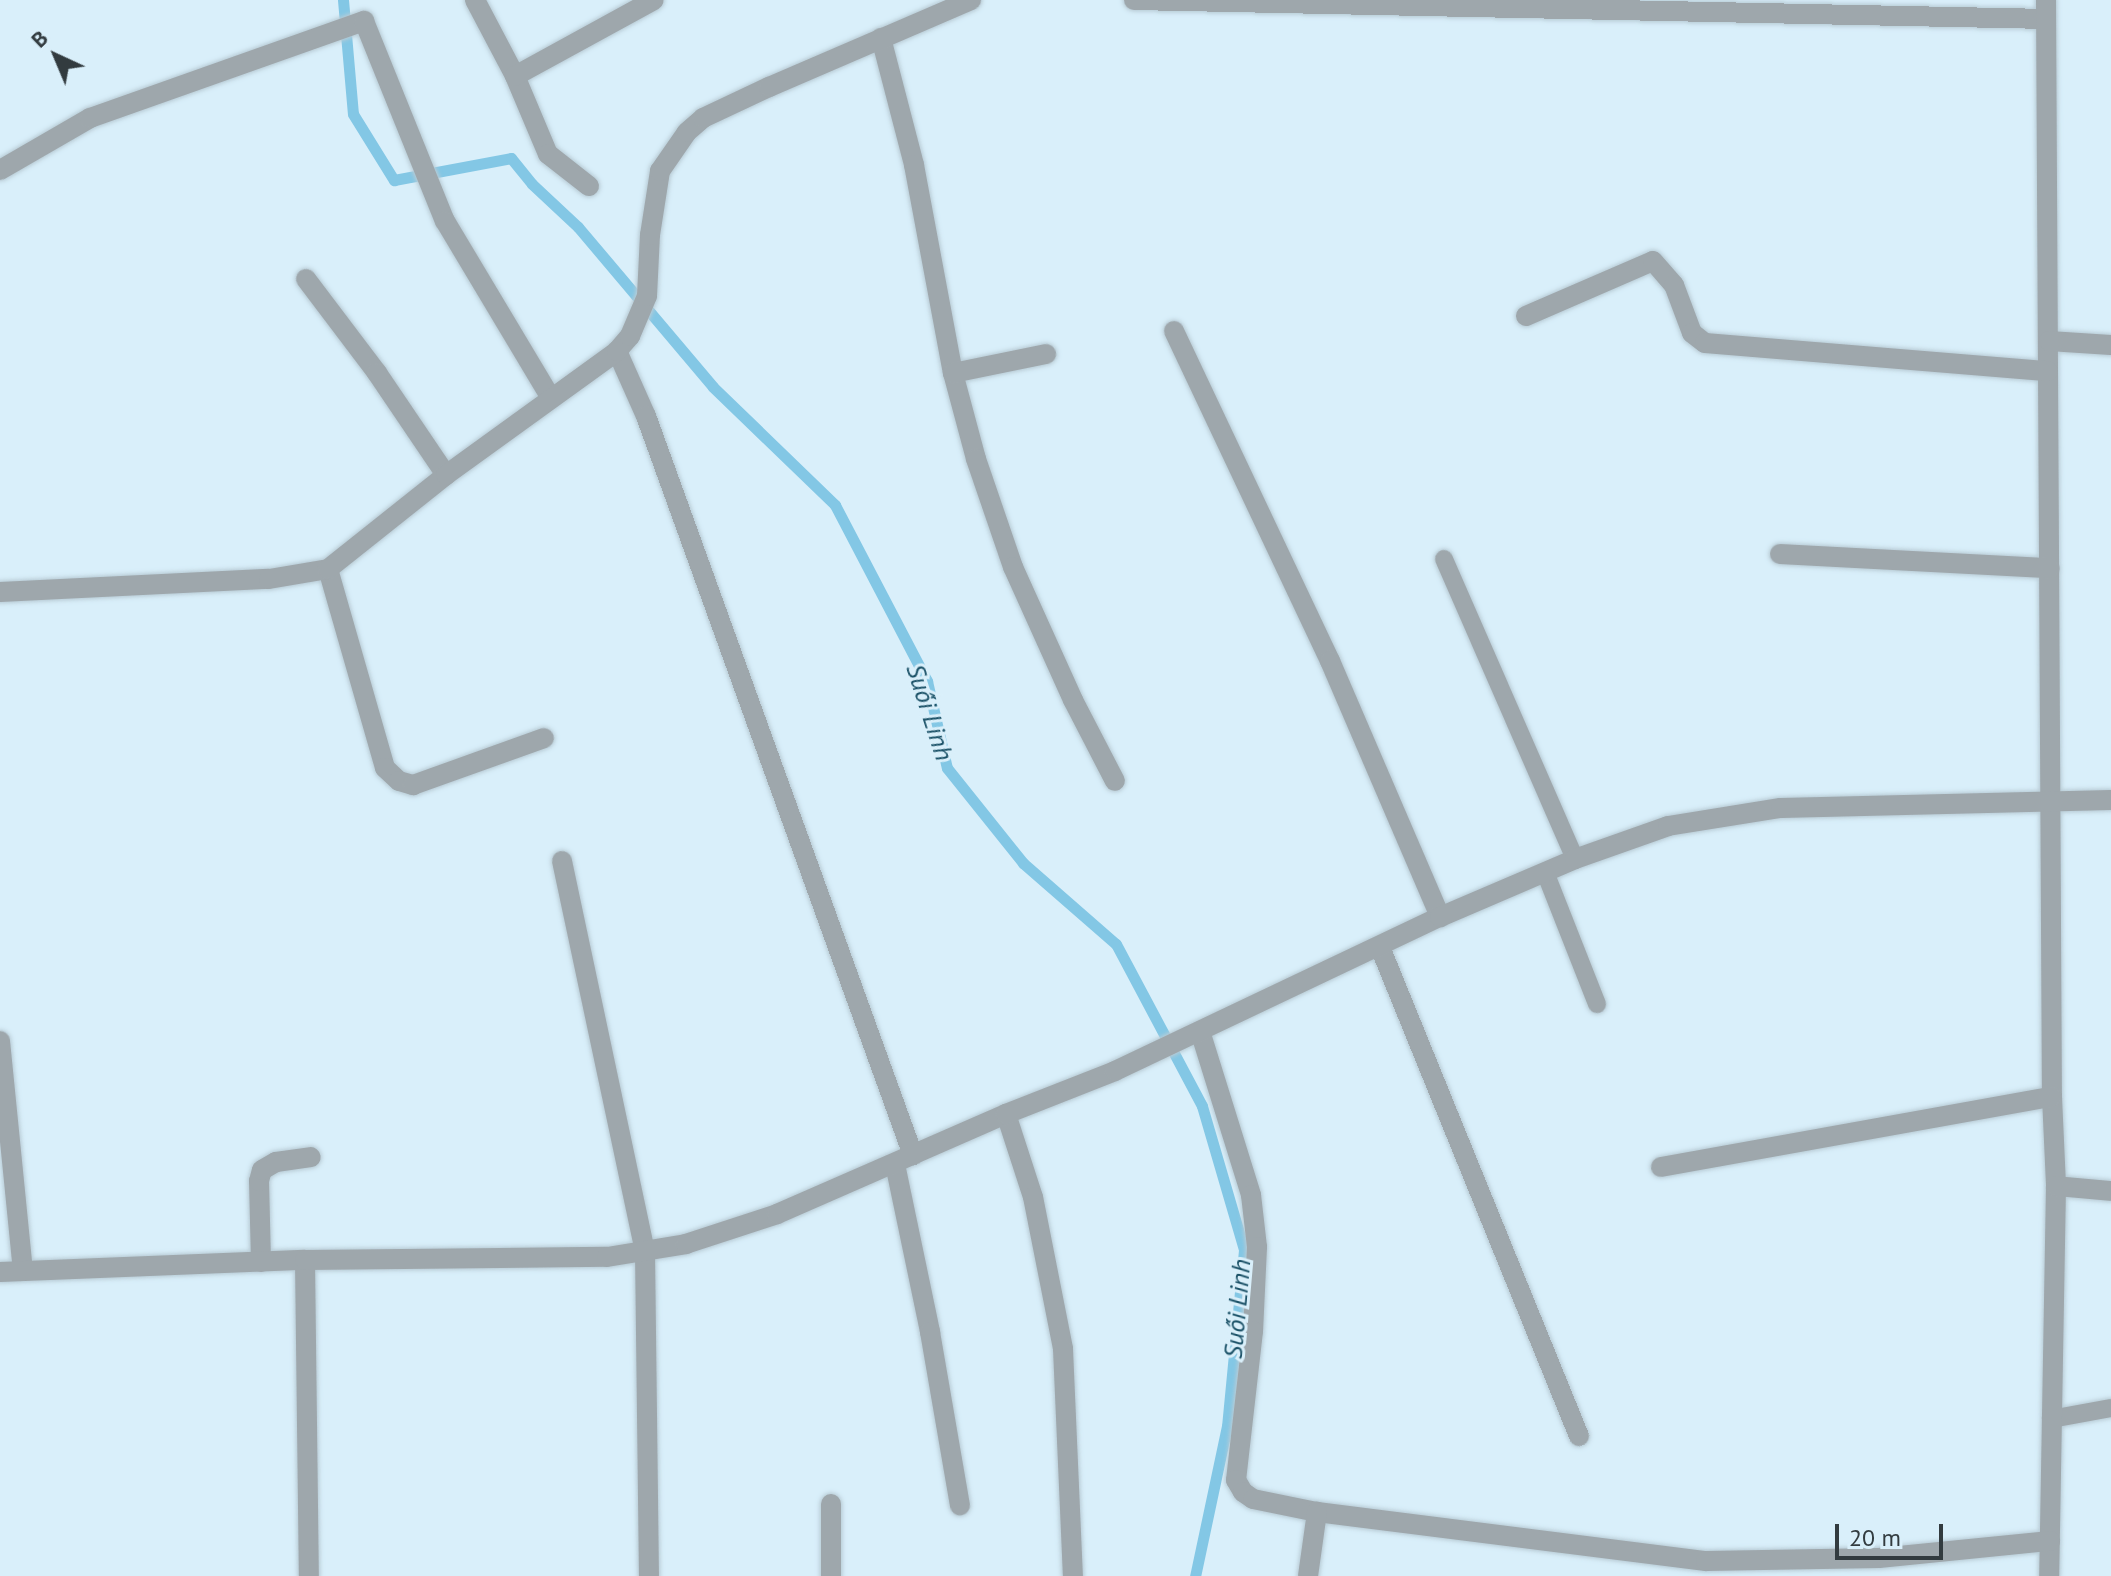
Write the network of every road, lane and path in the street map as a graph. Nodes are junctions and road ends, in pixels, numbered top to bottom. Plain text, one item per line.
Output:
1 (475, 0) edge
2 (654, 0) edge
3 (971, 0) edge
4 (1134, 0) edge
5 (1642, 5) edge
6 (2046, 10) edge
7 (881, 38) junction
8 (515, 76) junction
9 (0, 170) edge
10 (589, 186) dead end
11 (306, 279) dead end
12 (1526, 316) dead end
13 (1174, 331) dead end
14 (2049, 341) junction
15 (624, 343) junction
16 (2111, 345) edge
17 (1046, 354) dead end
18 (2048, 371) junction
19 (953, 373) junction
20 (551, 398) junction
21 (446, 475) junction
22 (1780, 554) dead end
23 (1444, 559) dead end
24 (2050, 568) junction
25 (328, 569) junction
26 (0, 592) edge
27 (544, 738) dead end
28 (1115, 781) dead end
29 (2111, 800) edge
30 (2050, 801) junction
31 (1575, 859) junction
32 (562, 861) dead end
33 (1545, 872) junction
34 (1440, 917) junction
35 (1380, 947) junction
36 (1597, 1004) dead end
37 (1200, 1031) junction
38 (0, 1041) edge
39 (2052, 1097) junction
40 (1006, 1114) junction
41 (311, 1157) dead end
42 (904, 1159) junction
43 (1661, 1167) dead end
44 (2056, 1186) junction
45 (2111, 1191) edge
46 (645, 1251) junction
47 (305, 1260) junction
48 (261, 1262) junction
49 (23, 1271) junction
50 (0, 1272) edge
51 (2111, 1408) edge
52 (2051, 1419) junction
53 (1579, 1436) dead end
54 (831, 1504) dead end
55 (960, 1505) dead end
56 (1317, 1512) junction
57 (2050, 1541) junction
58 (1809, 1568) edge
59 (309, 1576) edge
60 (649, 1576) edge
61 (831, 1576) edge
62 (1073, 1576) edge
63 (1308, 1576) edge
64 (2049, 1576) edge

1 - 8 street
2 - 8 street
3 - 7 street
4 - 5 street
5 - 6 street
6 - 14 street
7 - 15 street
7 - 19 street
8 - 10 street
9 - 20 street
11 - 21 street
12 - 18 street
13 - 34 street
14 - 16 street
14 - 18 street
15 - 20 street
15 - 42 street
17 - 19 street
18 - 24 street
19 - 28 street
20 - 21 street
21 - 25 street
22 - 24 street
23 - 31 lane
24 - 30 street
25 - 26 street
25 - 27 street
29 - 30 street
30 - 31 street
30 - 39 street
31 - 33 street
32 - 46 street
33 - 34 street
33 - 36 lane
34 - 35 street
35 - 37 street
35 - 53 street
37 - 40 street
37 - 56 street
38 - 49 street
39 - 43 street
39 - 44 street
40 - 42 street
40 - 62 street
41 - 48 street
42 - 46 street
42 - 55 street
44 - 45 street
44 - 52 street
46 - 47 street
46 - 60 street
47 - 48 street
47 - 59 street
48 - 49 street
49 - 50 street
51 - 52 lane
52 - 57 street
54 - 61 street
56 - 58 street
56 - 63 street
57 - 58 street
57 - 64 street

